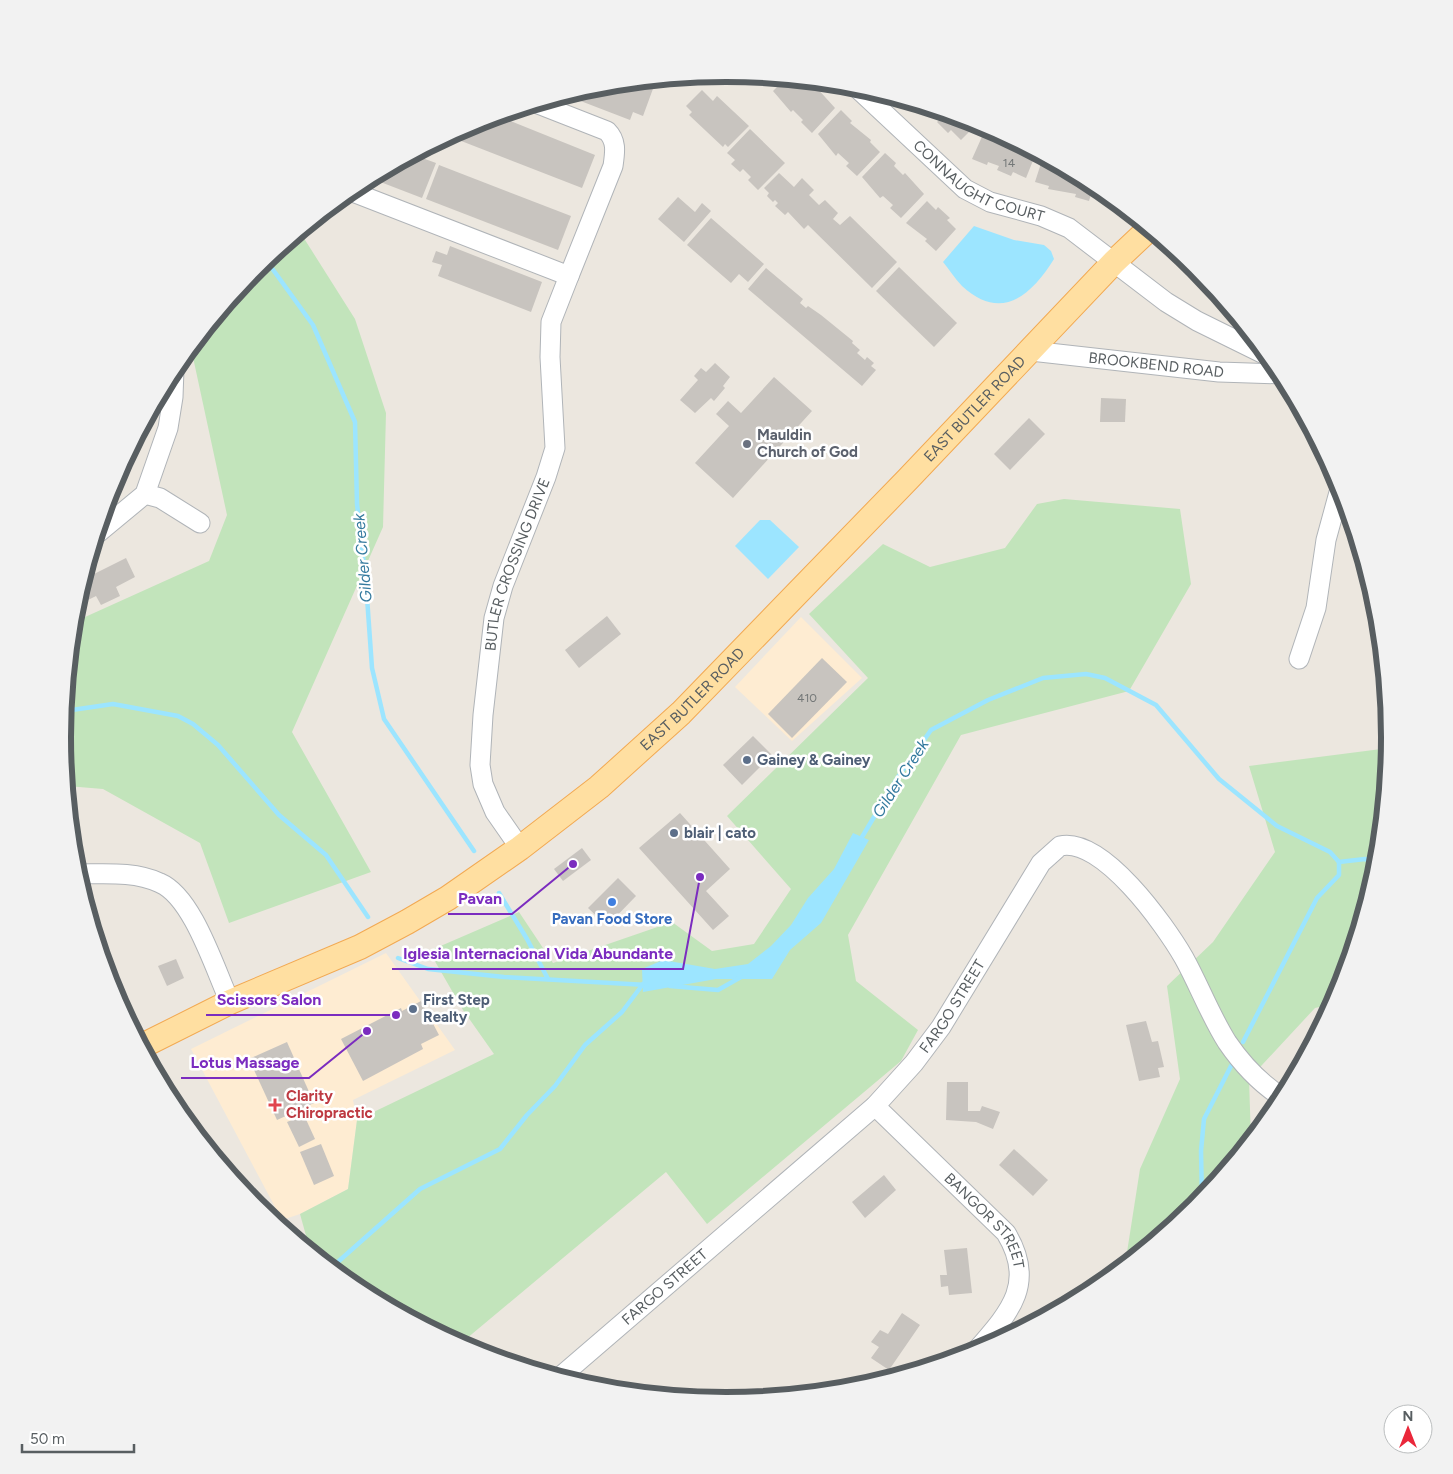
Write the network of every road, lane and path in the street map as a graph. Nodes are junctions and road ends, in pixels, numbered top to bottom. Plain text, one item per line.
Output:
1 (867, 97) edge
2 (547, 107) edge
3 (359, 194) edge
4 (1145, 233) edge
5 (1114, 262) junction
6 (569, 276) junction
7 (1254, 349) edge
8 (1031, 351) junction
9 (1271, 374) edge
10 (173, 386) edge
11 (146, 494) junction
12 (1337, 499) edge
13 (200, 523) dead end
14 (106, 527) edge
15 (1299, 658) dead end
16 (520, 848) junction
17 (86, 874) edge
18 (230, 1002) junction
19 (148, 1043) edge
20 (1276, 1093) edge
21 (875, 1106) junction
22 (988, 1337) edge
23 (566, 1372) edge

1 - 5 street, CONNAUGHT COURT
2 - 6 street, BUTLER CROSSING DRIVE
3 - 6 street
4 - 5 main road, EAST BUTLER ROAD
5 - 7 street
5 - 8 main road, EAST BUTLER ROAD
6 - 16 street, BUTLER CROSSING DRIVE
8 - 9 street, BROOKBEND ROAD
8 - 16 main road, EAST BUTLER ROAD
10 - 11 street
11 - 13 street
11 - 14 street
12 - 15 street
16 - 18 main road, EAST BUTLER ROAD
17 - 18 street
18 - 19 main road, EAST BUTLER ROAD
20 - 21 street, FARGO STREET
21 - 22 street, BANGOR STREET
21 - 23 street, FARGO STREET

